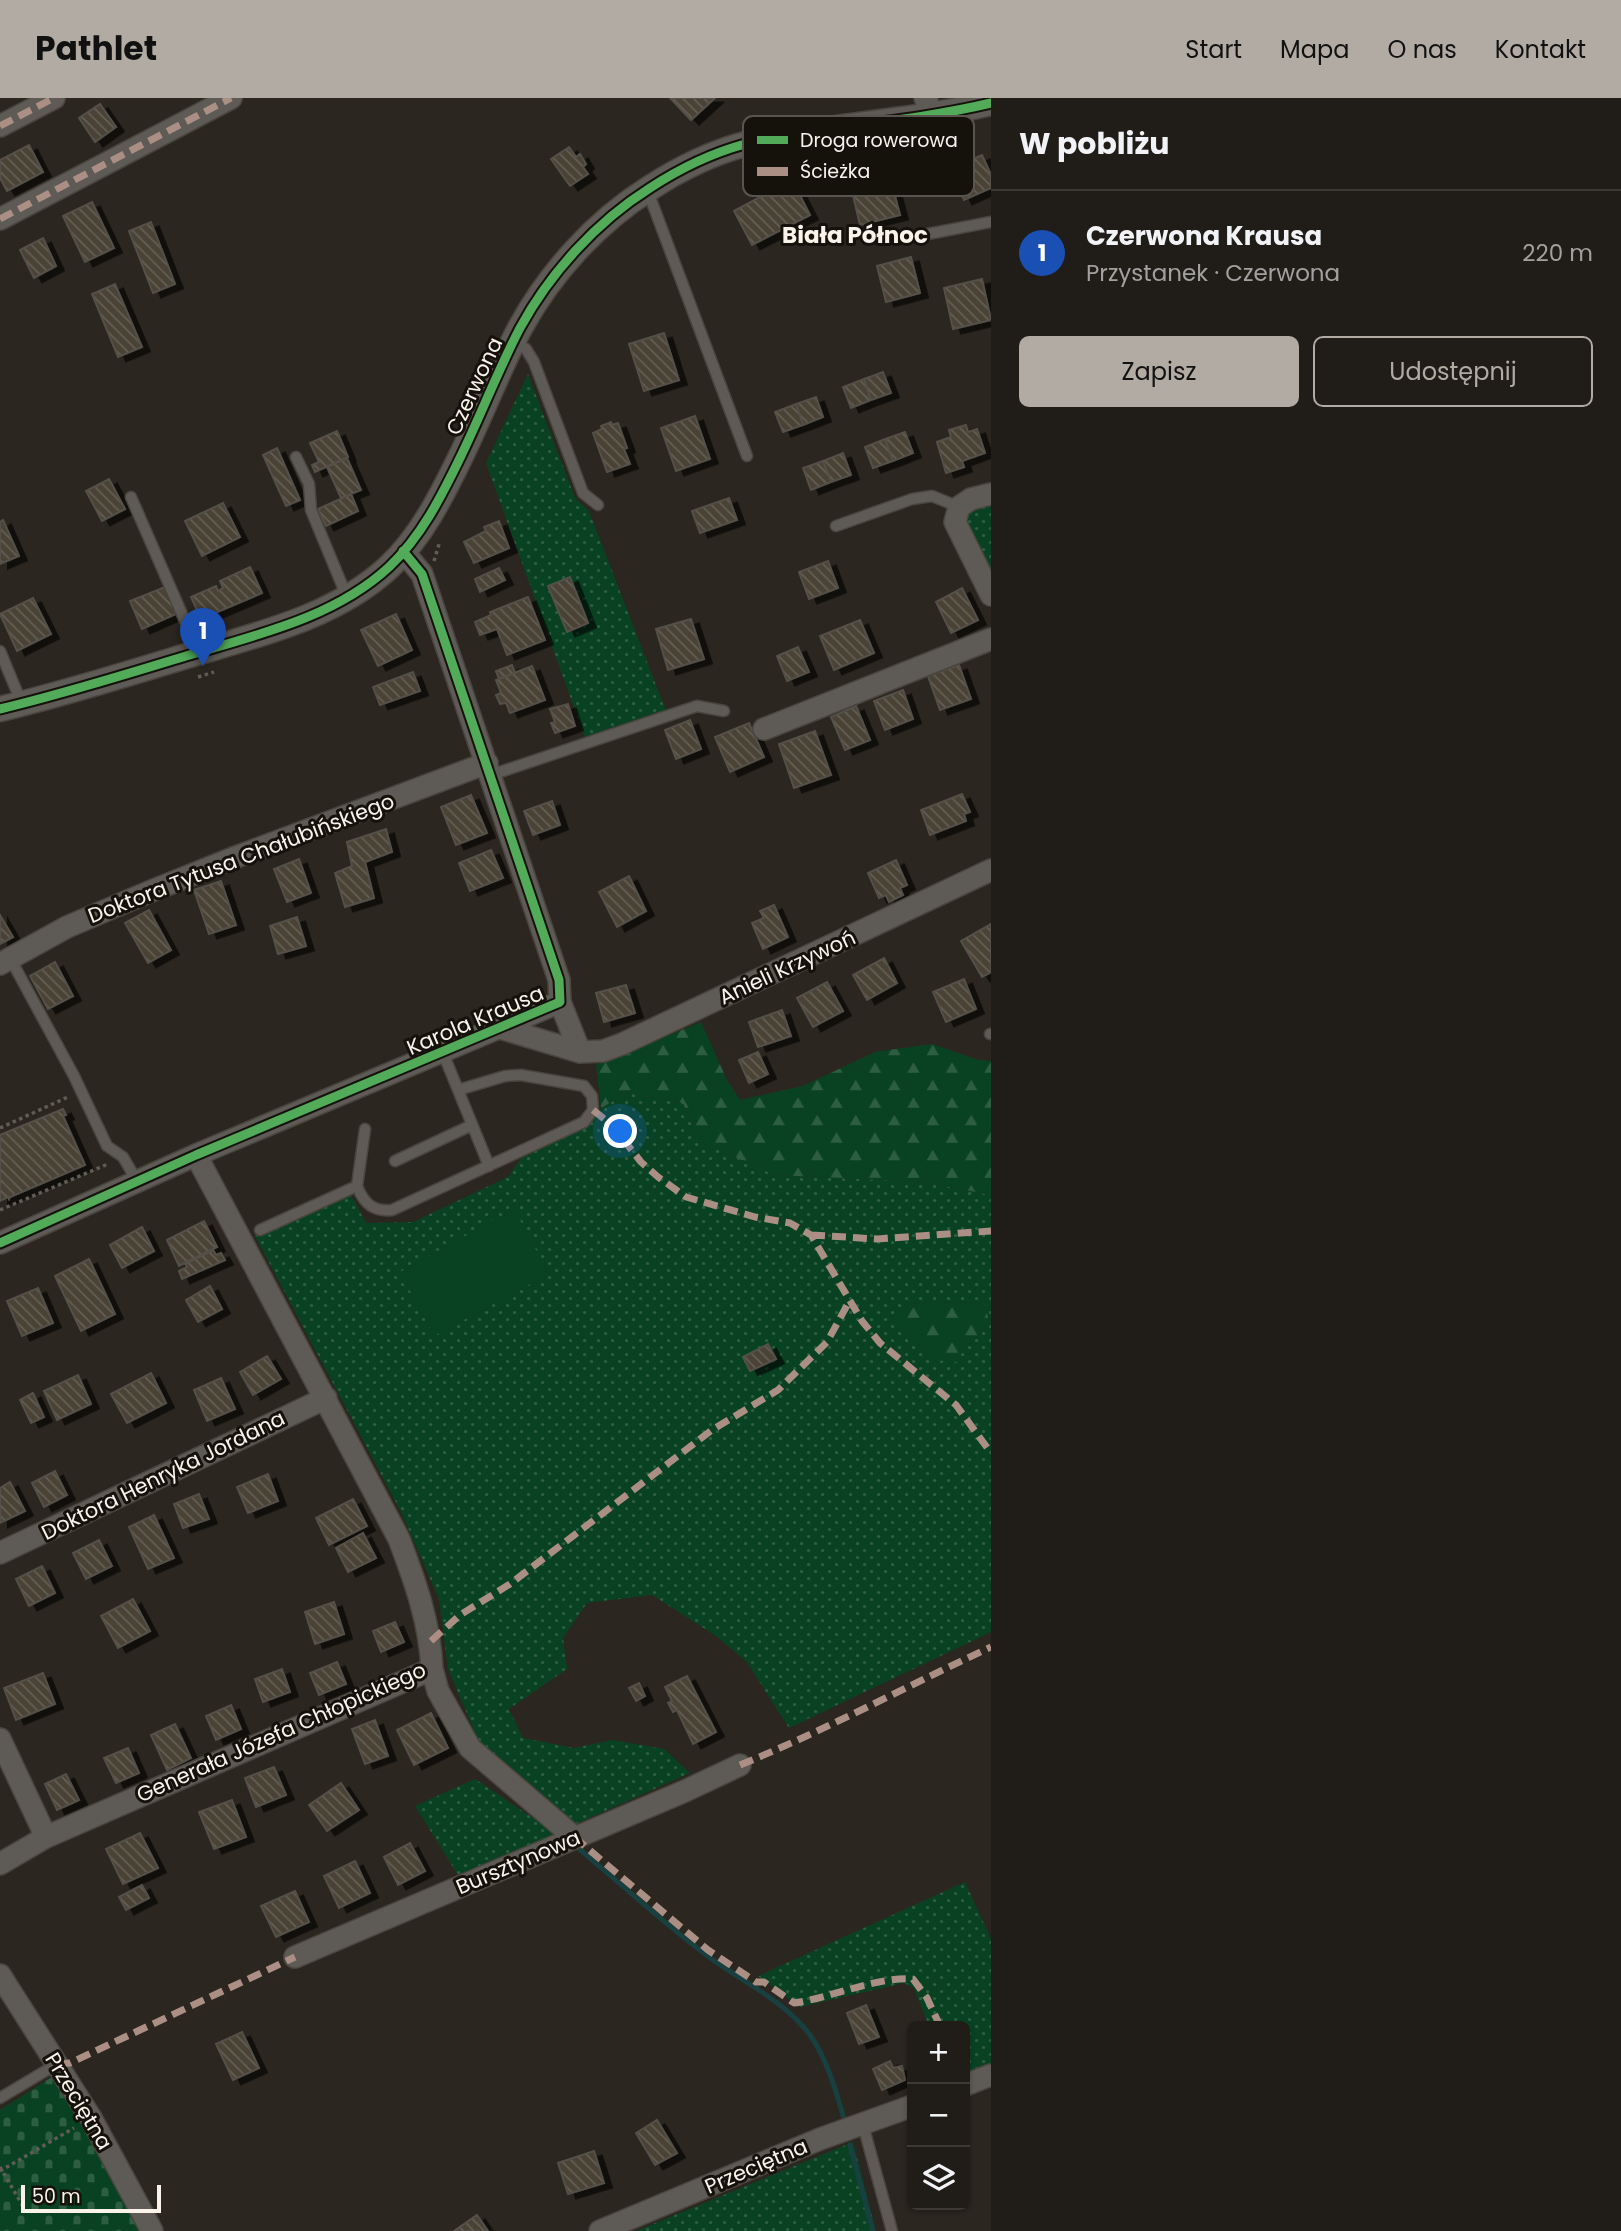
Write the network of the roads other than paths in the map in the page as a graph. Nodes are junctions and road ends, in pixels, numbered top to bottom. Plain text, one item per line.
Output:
1 (54, 98) edge
2 (231, 98) edge
3 (991, 103) edge
4 (929, 106) edge
5 (879, 116) edge
6 (0, 126) edge
7 (743, 145) edge
8 (647, 189) junction
9 (0, 219) edge
10 (991, 222) edge
11 (907, 238) dead end
12 (514, 341) junction
13 (747, 456) dead end
14 (296, 457) dead end
15 (991, 494) edge
16 (131, 497) dead end
17 (598, 505) dead end
18 (959, 507) junction
19 (836, 526) dead end
20 (403, 551) junction
21 (991, 594) edge
22 (347, 597) junction
23 (991, 639) edge
24 (0, 651) edge
25 (199, 653) junction
26 (11, 706) edge
27 (724, 711) dead end
28 (764, 729) dead end
29 (489, 769) junction
30 (991, 870) edge
31 (5, 961) edge
32 (560, 1002) junction
33 (500, 1028) junction
34 (443, 1052) junction
35 (580, 1052) junction
36 (458, 1090) junction
37 (472, 1125) junction
38 (365, 1129) dead end
39 (196, 1155) junction
40 (395, 1161) dead end
41 (489, 1166) junction
42 (137, 1181) junction
43 (358, 1186) junction
44 (260, 1230) dead end
45 (0, 1243) edge
46 (326, 1398) junction
47 (0, 1553) edge
48 (432, 1669) junction
49 (0, 1739) edge
50 (740, 1765) dead end
51 (46, 1837) junction
52 (575, 1837) junction
53 (0, 1864) edge
54 (295, 1957) dead end
55 (0, 1975) edge
56 (57, 2064) junction
57 (991, 2075) edge
58 (968, 2084) edge
59 (0, 2098) edge
60 (907, 2108) edge
61 (863, 2125) junction
62 (152, 2231) edge
63 (600, 2231) edge
64 (892, 2231) edge

1 - 6 street
2 - 9 street
3 - 4 street, Czerwona
4 - 5 street, Czerwona
7 - 8 street, Czerwona
8 - 12 street, Czerwona
8 - 13 lane
10 - 11 lane
12 - 17 lane
12 - 20 street, Czerwona
14 - 22 lane
15 - 18 street
16 - 25 lane
18 - 19 lane
18 - 21 street
20 - 22 street, Czerwona
20 - 29 street, Karola Krausa
22 - 25 street, Czerwona
23 - 28 street
24 - 26 lane
25 - 26 street, Czerwona
27 - 29 lane
29 - 31 street, Doktora Tytusa Chałubińskiego
29 - 32 street, Karola Krausa
30 - 35 street, Anieli Krzywoń
31 - 42 lane
32 - 33 street, Karola Krausa
32 - 35 street
33 - 34 street, Karola Krausa
33 - 35 street, Anieli Krzywoń
34 - 36 lane
34 - 39 street, Karola Krausa
36 - 37 lane
36 - 41 lane
37 - 40 lane
37 - 41 lane
38 - 43 lane
39 - 42 street, Karola Krausa
39 - 46 street, Generała Józefa Chłopickiego
41 - 43 lane
42 - 45 street, Karola Krausa
43 - 44 lane
46 - 47 street, Doktora Henryka Jordana
46 - 48 street, Generała Józefa Chłopickiego
48 - 51 street, Generała Józefa Chłopickiego
48 - 52 street
49 - 51 street
50 - 52 street, Bursztynowa
51 - 53 street, Generała Józefa Chłopickiego
52 - 54 street, Bursztynowa
55 - 56 street, Przeciętna
56 - 59 lane
56 - 62 street, Przeciętna
57 - 58 street
60 - 61 street, Przeciętna
61 - 63 street, Przeciętna
61 - 64 lane

